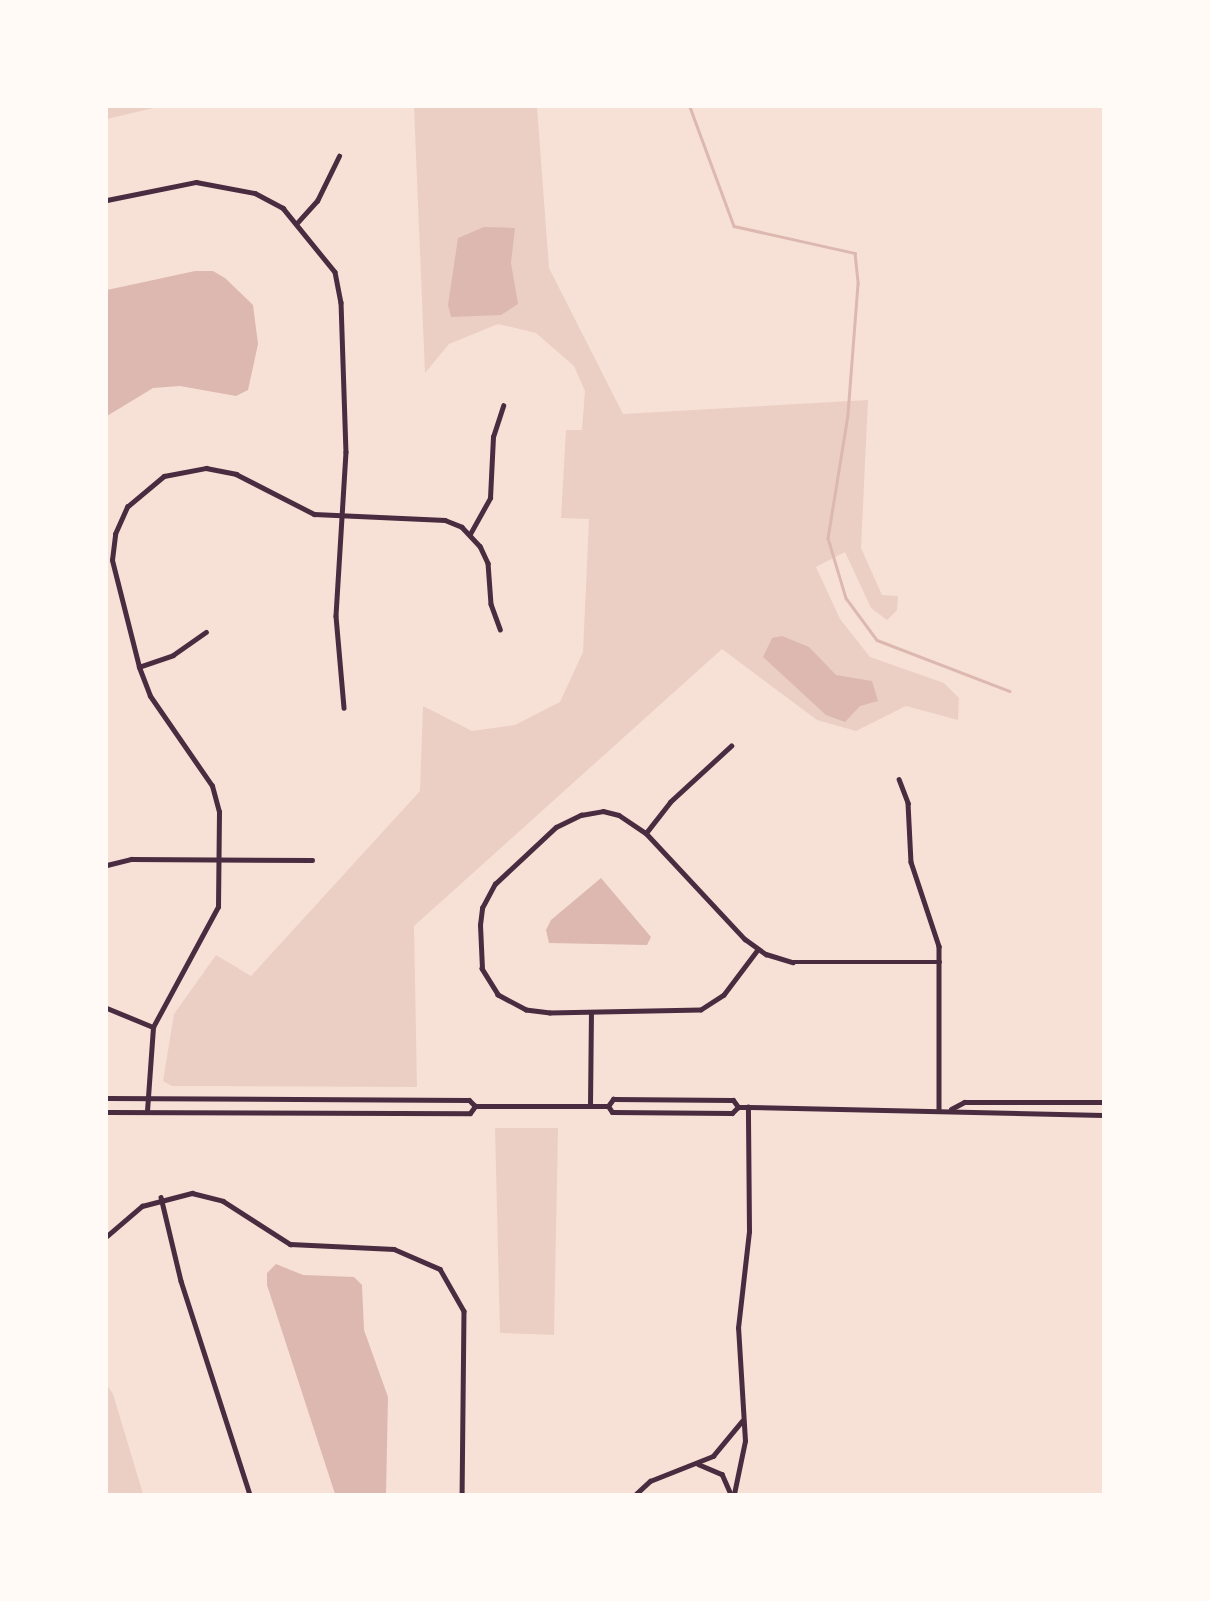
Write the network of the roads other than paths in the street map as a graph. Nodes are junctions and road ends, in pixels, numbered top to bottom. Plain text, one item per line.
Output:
1 (339, 156) dead end
2 (107, 200) edge
3 (297, 223) junction
4 (503, 406) dead end
5 (345, 516) junction
6 (470, 534) junction
7 (500, 629) dead end
8 (206, 632) dead end
9 (139, 667) junction
10 (344, 708) dead end
11 (731, 746) dead end
12 (899, 779) dead end
13 (646, 833) junction
14 (219, 859) junction
15 (312, 860) dead end
16 (107, 865) edge
17 (758, 950) junction
18 (940, 962) junction
19 (107, 1008) edge
20 (591, 1013) junction
21 (153, 1027) junction
22 (147, 1097) junction
23 (107, 1098) edge
24 (1103, 1102) edge
25 (475, 1106) junction
26 (590, 1106) junction
27 (608, 1106) junction
28 (738, 1107) junction
29 (748, 1107) junction
30 (939, 1109) junction
31 (951, 1109) junction
32 (147, 1111) junction
33 (107, 1112) edge
34 (1103, 1115) edge
35 (161, 1197) junction
36 (107, 1236) edge
37 (742, 1420) junction
38 (697, 1464) junction
39 (250, 1494) edge
40 (462, 1494) edge
41 (636, 1494) edge
42 (732, 1494) edge

1 - 3 street
2 - 3 street
3 - 5 street
4 - 6 street
5 - 6 street
5 - 9 street
5 - 10 street
6 - 7 street
8 - 9 street
9 - 14 street
11 - 13 street
12 - 18 street
13 - 17 street
13 - 20 street
14 - 15 street
14 - 16 street
14 - 21 street
17 - 18 street
17 - 20 street
18 - 30 street
19 - 21 street
20 - 26 street
21 - 22 street
22 - 23 street
22 - 25 street
22 - 32 street
24 - 31 street
25 - 26 street
25 - 32 street
26 - 27 street
27 - 28 street
27 - 28 street
28 - 29 street
29 - 30 street
29 - 37 street
30 - 31 street
31 - 34 street
32 - 33 street
35 - 36 street
35 - 39 street
35 - 40 street
37 - 38 street
37 - 42 street
38 - 41 street
38 - 42 street

